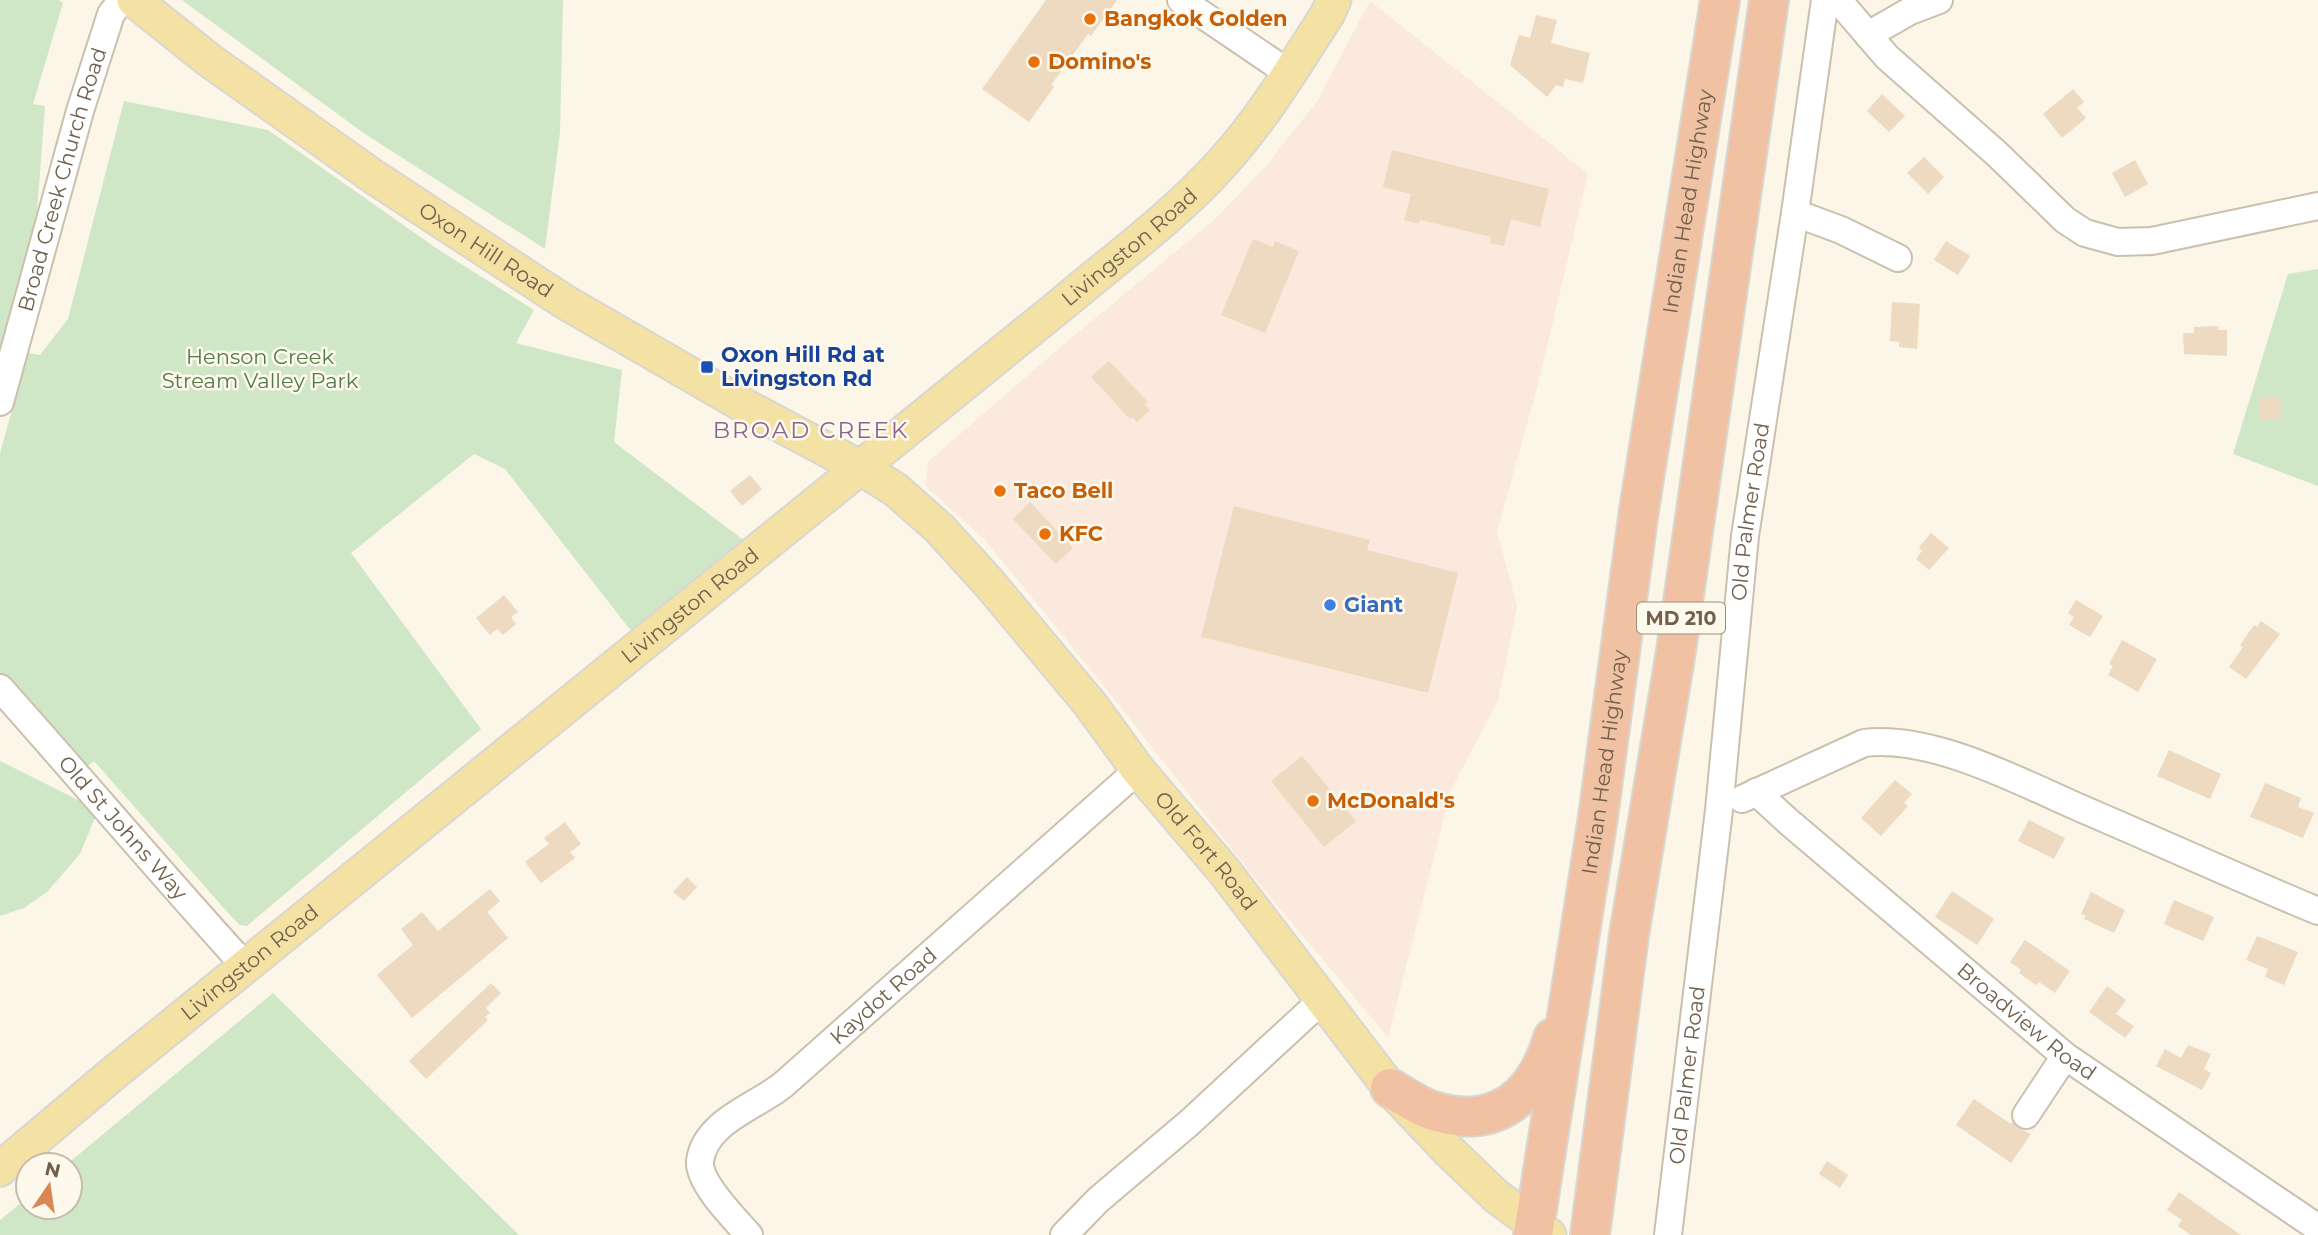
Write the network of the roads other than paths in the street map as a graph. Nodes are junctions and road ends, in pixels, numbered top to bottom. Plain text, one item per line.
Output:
1 (122, 0) edge
2 (134, 0) edge
3 (1181, 0) edge
4 (1334, 0) edge
5 (1720, 0) edge
6 (1769, 0) edge
7 (1825, 0) edge
8 (1838, 0) edge
9 (1939, 0) edge
10 (1868, 35) junction
11 (1290, 74) junction
12 (2318, 206) edge
13 (1795, 213) junction
14 (1898, 258) dead end
15 (0, 402) edge
16 (861, 468) junction
17 (0, 688) edge
18 (1138, 771) junction
19 (1756, 792) junction
20 (1719, 810) junction
21 (2318, 911) edge
22 (1576, 958) junction
23 (246, 967) junction
24 (1321, 1001) junction
25 (2066, 1055) junction
26 (1390, 1088) junction
27 (2026, 1115) dead end
28 (0, 1169) edge
29 (2318, 1228) edge
30 (1539, 1232) edge
31 (749, 1235) edge
32 (1064, 1235) edge
33 (1590, 1235) edge
34 (1668, 1235) edge

1 - 15 street, Broad Creek Church Road
2 - 16 main road, Oxon Hill Road
3 - 11 street
4 - 11 main road, Livingston Road
5 - 22 highway, Indian Head Highway / MD 210
6 - 33 highway, MD 210
7 - 13 street, Old Palmer Road
8 - 10 street
9 - 10 street
10 - 12 street
11 - 16 main road, Livingston Road
13 - 14 street
13 - 20 street, Old Palmer Road
16 - 18 main road, Old Fort Road
16 - 23 main road, Livingston Road
17 - 23 street, Old St Johns Way
18 - 24 main road, Old Fort Road
18 - 31 street, Kaydot Road
19 - 20 street
19 - 21 street
19 - 25 street, Broadview Road
20 - 34 street, Old Palmer Road
22 - 26 highway
22 - 30 highway, Indian Head Highway / MD 210
23 - 28 main road, Livingston Road
24 - 26 main road, Old Fort Road
24 - 32 street
25 - 27 street
25 - 29 street, Broadview Road
26 - 30 main road, Old Fort Road

